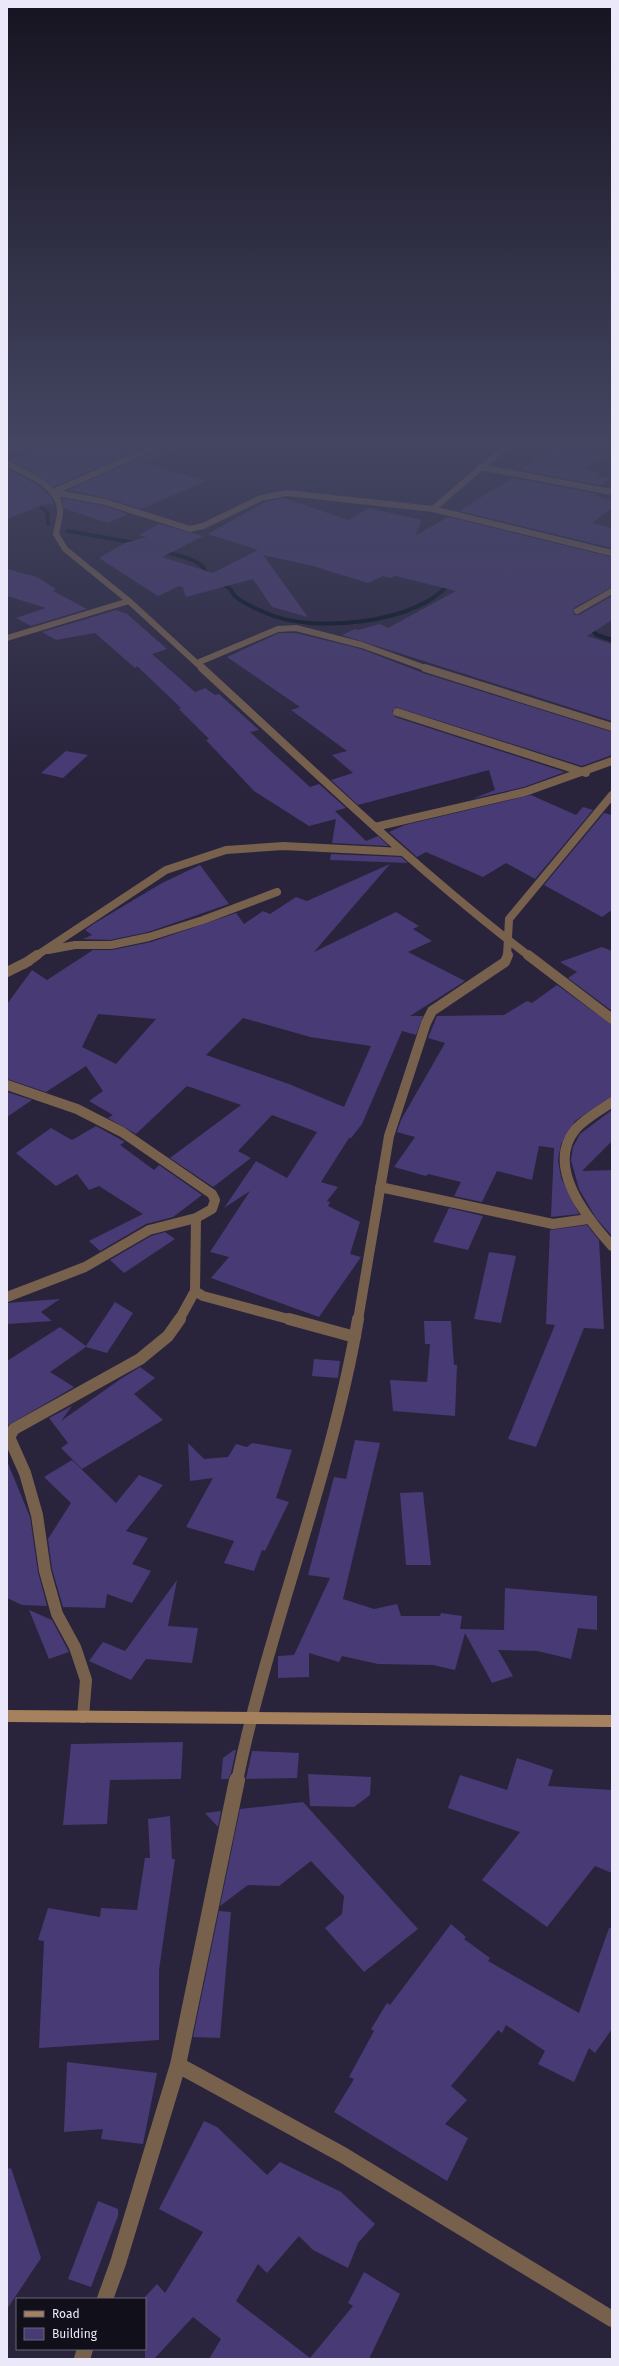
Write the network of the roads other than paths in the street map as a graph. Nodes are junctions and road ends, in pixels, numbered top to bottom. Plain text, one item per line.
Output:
1 (71, 552) edge
2 (612, 591) edge
3 (129, 602) junction
4 (577, 611) dead end
5 (7, 638) edge
6 (197, 663) junction
7 (397, 712) dead end
8 (612, 727) edge
9 (612, 761) edge
10 (586, 773) junction
11 (612, 795) edge
12 (375, 826) junction
13 (403, 852) junction
14 (277, 892) dead end
15 (508, 940) junction
16 (24, 964) junction
17 (7, 972) edge
18 (612, 1019) edge
19 (7, 1085) edge
20 (612, 1102) edge
21 (380, 1187) junction
22 (196, 1218) junction
23 (588, 1219) junction
24 (612, 1246) edge
25 (195, 1291) junction
26 (7, 1297) edge
27 (355, 1337) junction
28 (7, 1716) edge
29 (83, 1717) junction
30 (250, 1719) junction
31 (612, 1721) edge
32 (178, 2065) junction
33 (105, 2298) edge
34 (612, 2319) edge

1 - 3 street
2 - 4 street
3 - 5 street
3 - 6 street
6 - 8 street
6 - 12 street
7 - 10 street
9 - 10 street
10 - 12 street
11 - 15 street
12 - 13 street
13 - 15 street
13 - 16 street
14 - 16 street
15 - 18 street
15 - 21 street
16 - 17 street
19 - 22 street
20 - 23 street
21 - 23 street
21 - 27 street
22 - 25 street
22 - 26 street
23 - 24 street
25 - 27 street
25 - 29 street
27 - 30 street
28 - 29 main road
29 - 30 main road
30 - 31 main road
30 - 32 street
32 - 33 street
32 - 34 street

